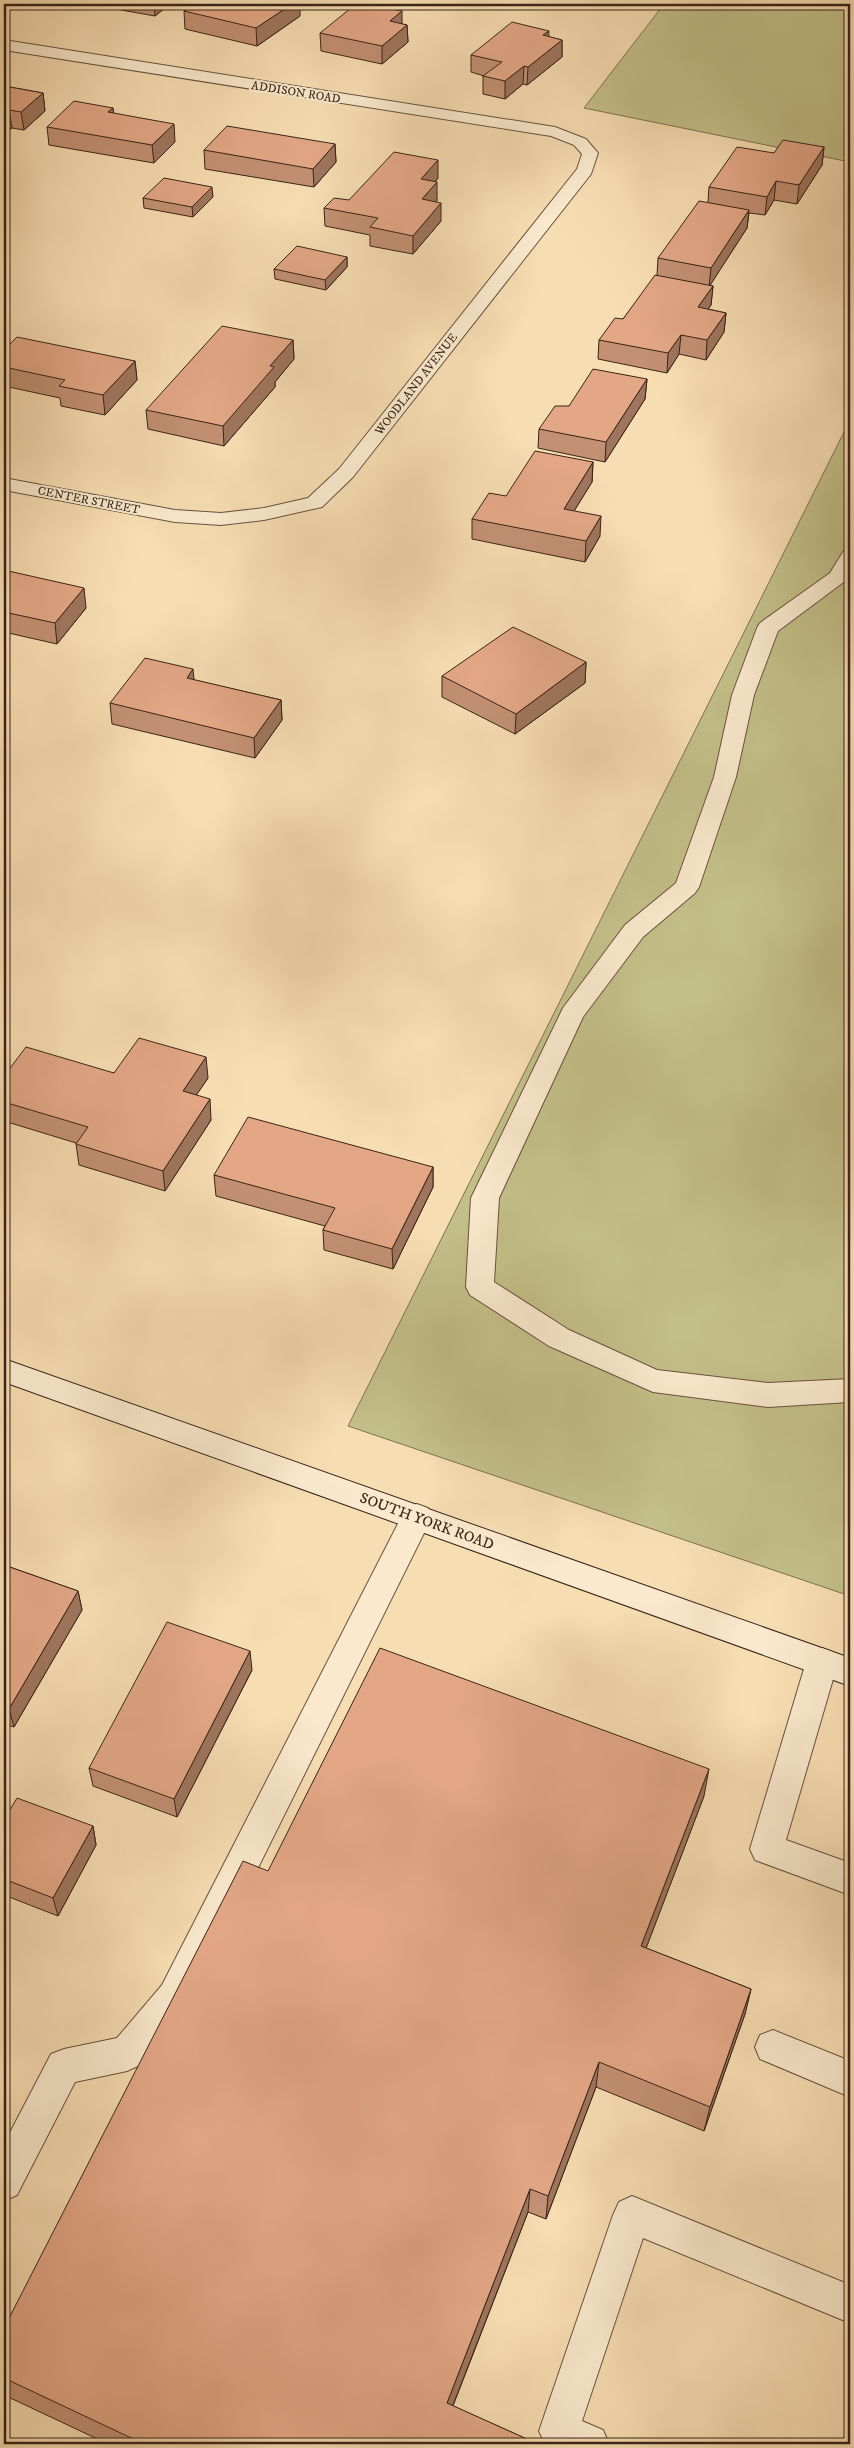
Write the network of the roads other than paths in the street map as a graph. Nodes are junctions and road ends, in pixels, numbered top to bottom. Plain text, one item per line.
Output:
1 (4, 45) edge
2 (586, 146) joint
3 (4, 484) edge
4 (175, 516) joint
5 (850, 556) edge
6 (4, 1370) edge
7 (850, 1390) edge
8 (417, 1517) junction
9 (836, 1667) edge
10 (850, 1879) edge
11 (773, 2047) dead end
12 (850, 2080) edge
13 (4, 2182) edge
14 (850, 2304) edge
15 (590, 2444) edge

1 - 2 street, ADDISON ROAD
2 - 4 street, WOODLAND AVENUE
3 - 4 street, CENTER STREET
5 - 7 street
6 - 8 street, SOUTH YORK ROAD
8 - 9 street, SOUTH YORK ROAD
8 - 13 street
9 - 10 street
11 - 12 street
14 - 15 street

